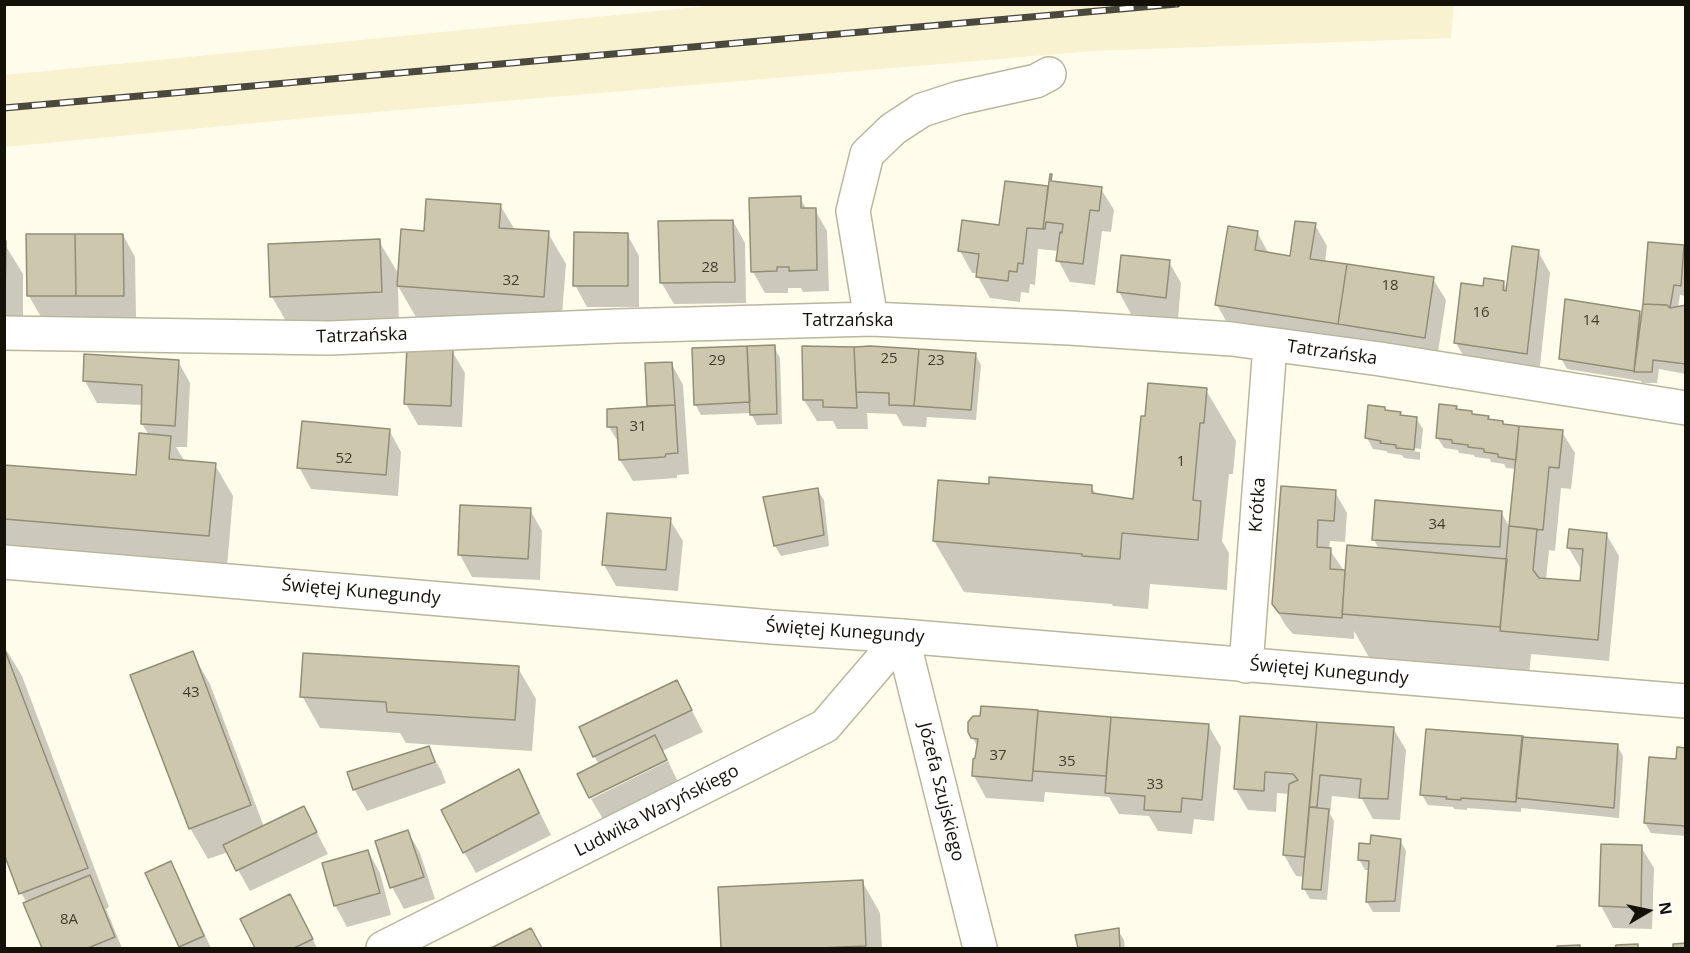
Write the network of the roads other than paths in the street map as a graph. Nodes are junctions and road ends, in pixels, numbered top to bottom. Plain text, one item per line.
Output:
1 (1049, 74) dead end
2 (871, 319) junction
3 (4, 333) edge
4 (1270, 345) junction
5 (1686, 408) edge
6 (4, 562) edge
7 (902, 636) junction
8 (1246, 666) junction
9 (1686, 701) edge
10 (383, 948) edge
11 (980, 948) edge

1 - 2 street
2 - 3 street, Tatrzańska
2 - 4 street, Tatrzańska
4 - 5 street, Tatrzańska
4 - 8 street, Krótka
6 - 7 street, Świętej Kunegundy
7 - 8 street, Świętej Kunegundy
7 - 10 street, Ludwika Waryńskiego
7 - 11 street, Józefa Szujskiego
8 - 9 street, Świętej Kunegundy

